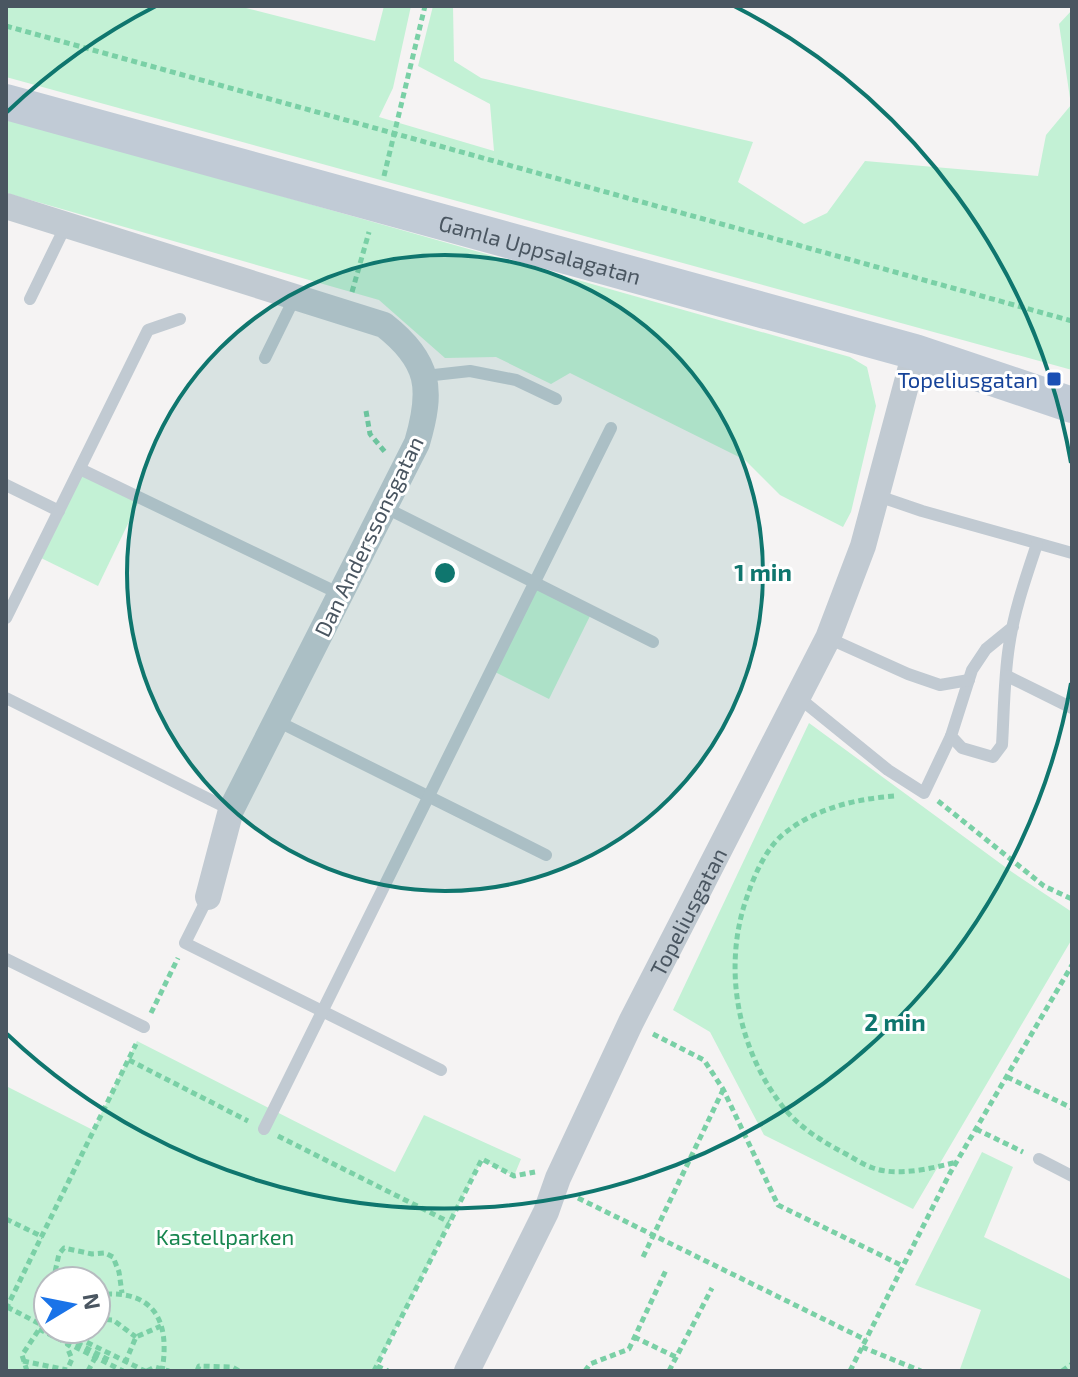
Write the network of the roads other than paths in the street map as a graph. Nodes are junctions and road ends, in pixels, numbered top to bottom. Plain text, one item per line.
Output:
1 (6, 102) edge
2 (6, 206) edge
3 (66, 225) junction
4 (295, 297) junction
5 (30, 299) dead end
6 (180, 319) dead end
7 (915, 352) junction
8 (265, 358) dead end
9 (425, 376) junction
10 (556, 399) dead end
11 (1072, 405) edge
12 (611, 428) dead end
13 (80, 469) junction
14 (6, 485) edge
15 (878, 496) junction
16 (384, 507) junction
17 (59, 511) junction
18 (1037, 544) junction
19 (1072, 553) edge
20 (534, 583) junction
21 (340, 594) junction
22 (6, 618) edge
23 (1013, 627) junction
24 (828, 638) junction
25 (653, 642) dead end
26 (1007, 676) junction
27 (969, 680) junction
28 (798, 697) junction
29 (6, 698) edge
30 (1072, 708) edge
31 (277, 721) junction
32 (951, 736) junction
33 (429, 797) junction
34 (231, 810) junction
35 (546, 855) dead end
36 (208, 897) joint
37 (6, 959) edge
38 (323, 1011) junction
39 (144, 1027) road end
40 (441, 1070) dead end
41 (264, 1129) road end
42 (1039, 1159) road end
43 (1072, 1176) edge
44 (467, 1371) edge

1 - 7 street, Gamla Uppsalagatan
2 - 3 street, Dan Anderssonsgatan
3 - 4 street, Dan Anderssonsgatan
3 - 5 lane
4 - 8 lane
4 - 9 street, Dan Anderssonsgatan
6 - 13 lane
7 - 11 street, Gamla Uppsalagatan
7 - 15 street, Topeliusgatan
9 - 10 lane
9 - 16 street, Dan Anderssonsgatan
12 - 20 lane
13 - 17 lane
13 - 21 lane
14 - 17 lane
15 - 18 lane
15 - 24 street, Topeliusgatan
16 - 20 lane
16 - 21 street, Dan Anderssonsgatan
17 - 22 lane
18 - 19 lane
18 - 23 lane
20 - 25 lane
20 - 33 lane
21 - 31 street, Dan Anderssonsgatan
23 - 26 lane
23 - 27 lane
24 - 27 lane
24 - 28 street, Topeliusgatan
26 - 30 lane
26 - 32 lane
27 - 32 lane
28 - 32 lane
28 - 44 street, Topeliusgatan
29 - 34 lane
31 - 33 lane
31 - 34 street, Dan Anderssonsgatan
33 - 35 lane
33 - 38 lane
34 - 36 street, Dan Anderssonsgatan
36 - 38 lane
37 - 39 lane
38 - 40 lane
38 - 41 lane
42 - 43 lane

